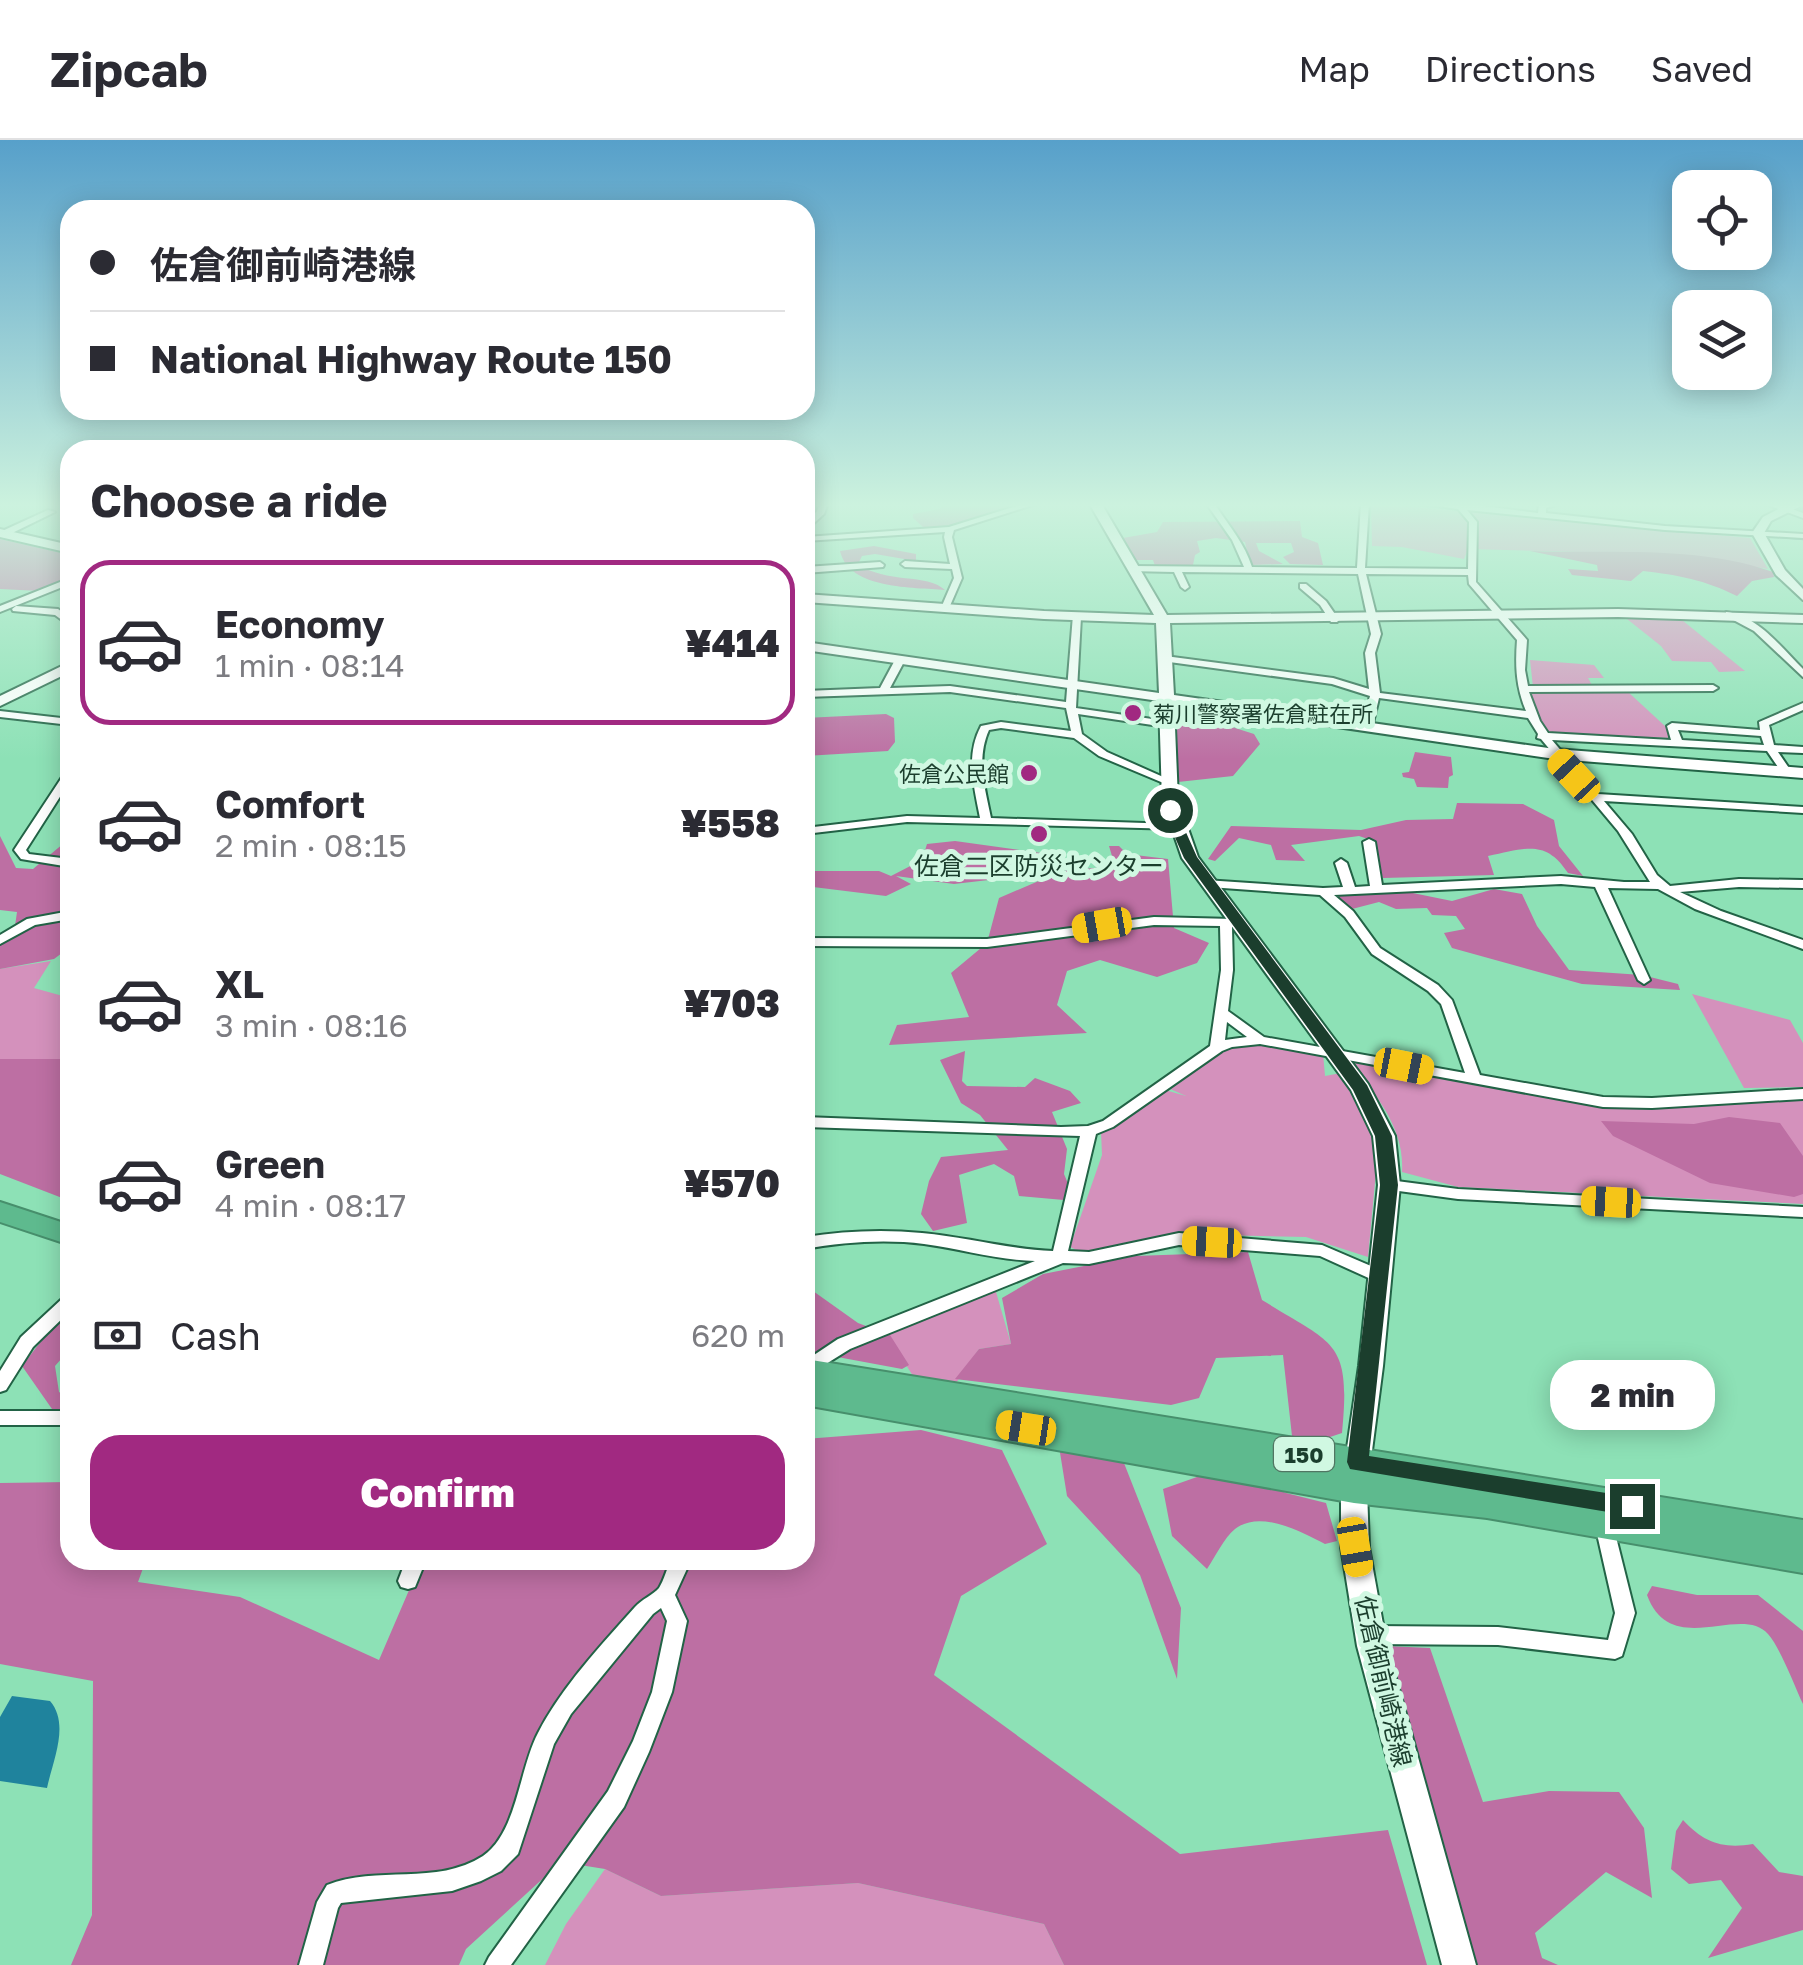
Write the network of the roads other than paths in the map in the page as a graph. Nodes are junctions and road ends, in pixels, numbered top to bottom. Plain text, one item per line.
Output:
1 (55, 588) edge
2 (954, 588) edge
3 (1144, 588) edge
4 (1305, 588) edge
5 (1366, 588) edge
6 (1477, 588) edge
7 (815, 594) edge
8 (945, 608) junction
9 (0, 610) edge
10 (1729, 614) junction
11 (60, 616) edge
12 (1076, 616) junction
13 (1501, 617) junction
14 (1163, 619) junction
15 (1803, 619) edge
16 (1334, 620) junction
17 (1376, 620) junction
18 (815, 647) edge
19 (1165, 659) junction
20 (900, 660) junction
21 (964, 669) junction
22 (60, 671) edge
23 (1803, 674) edge
24 (1075, 684) junction
25 (1712, 688) dead end
26 (950, 689) junction
27 (1524, 689) junction
28 (883, 692) junction
29 (815, 694) edge
30 (1375, 694) junction
31 (1166, 698) junction
32 (0, 702) edge
33 (1803, 706) edge
34 (1072, 708) junction
35 (0, 714) edge
36 (1530, 715) junction
37 (60, 721) edge
38 (1166, 724) junction
39 (1367, 728) junction
40 (1763, 733) junction
41 (1076, 735) junction
42 (1541, 736) junction
43 (1677, 741) junction
44 (1770, 748) junction
45 (1803, 750) edge
46 (1555, 754) junction
47 (1786, 772) junction
48 (1803, 773) edge
49 (1165, 780) junction
50 (60, 788) edge
51 (1593, 797) junction
52 (1803, 810) edge
53 (986, 822) junction
54 (1175, 828) junction
55 (815, 830) edge
56 (1369, 842) dead end
57 (60, 862) edge
58 (1342, 863) dead end
59 (1599, 882) junction
60 (1209, 883) junction
61 (1803, 884) edge
62 (1664, 887) junction
63 (1377, 890) junction
64 (1350, 891) junction
65 (1323, 892) junction
66 (60, 916) edge
67 (1233, 923) junction
68 (4, 934) edge
69 (815, 942) edge
70 (1803, 945) edge
71 (1644, 980) dead end
72 (1223, 1013) junction
73 (1260, 1040) junction
74 (1217, 1048) junction
75 (1335, 1053) junction
76 (1474, 1079) junction
77 (1803, 1094) edge
78 (815, 1122) edge
79 (1089, 1131) junction
80 (1389, 1185) junction
81 (0, 1197) edge
82 (0, 1212) edge
83 (1803, 1212) edge
84 (60, 1215) edge
85 (60, 1232) edge
86 (815, 1241) edge
87 (1059, 1258) junction
88 (1379, 1276) junction
89 (60, 1311) edge
90 (815, 1364) edge
91 (815, 1373) edge
92 (0, 1385) edge
93 (815, 1394) edge
94 (0, 1418) edge
95 (60, 1418) edge
96 (1356, 1476) junction
97 (1604, 1525) junction
98 (1803, 1535) edge
99 (1803, 1558) edge
100 (412, 1570) edge
101 (676, 1570) edge
102 (408, 1582) dead end
103 (665, 1595) junction
104 (1370, 1635) junction
105 (310, 1965) edge
106 (497, 1965) edge
107 (1458, 1965) edge

1 - 9 street
2 - 8 street
3 - 14 main road
4 - 16 street
5 - 17 street
6 - 13 street
7 - 8 main road
8 - 12 main road
9 - 11 street
10 - 13 main road
10 - 15 main road
10 - 23 street
12 - 14 main road
12 - 24 street
13 - 17 main road
13 - 27 street
14 - 16 main road
14 - 19 main road, 佐倉御前崎港線
16 - 17 main road
17 - 30 street
18 - 20 main road
19 - 30 street
19 - 31 main road, 佐倉御前崎港線
20 - 21 main road
20 - 28 street
21 - 24 main road
21 - 26 street
22 - 32 main road
24 - 31 main road
24 - 34 street
25 - 27 street
26 - 28 street
26 - 34 street
27 - 36 street
28 - 29 street
30 - 36 street
30 - 39 street
31 - 38 main road, 佐倉御前崎港線
31 - 39 main road
33 - 40 street
34 - 38 street
34 - 41 street
35 - 37 street
36 - 42 street
38 - 49 main road, 佐倉御前崎港線
39 - 46 main road
40 - 43 street
40 - 44 street
41 - 49 street
41 - 53 street
42 - 43 street
42 - 46 street
43 - 44 street
44 - 45 street
44 - 47 street
46 - 47 main road
46 - 51 street
47 - 48 main road
49 - 54 main road, 佐倉御前崎港線
50 - 57 street
51 - 52 street
51 - 62 street
53 - 54 street
53 - 55 street
54 - 60 main road, 佐倉御前崎港線
56 - 63 street
58 - 64 street
59 - 62 street
59 - 63 street
59 - 71 street
60 - 65 street
60 - 67 main road, 佐倉御前崎港線
61 - 62 street
62 - 70 street
63 - 64 street
64 - 65 street
65 - 76 street
66 - 68 street
67 - 69 street
67 - 72 street
67 - 75 main road, 佐倉御前崎港線
72 - 73 street
72 - 74 street
73 - 74 street
73 - 75 street
74 - 79 street
75 - 76 street
75 - 80 main road, 佐倉御前崎港線
76 - 77 street
78 - 79 street
79 - 87 street
80 - 83 street
80 - 88 main road, 佐倉御前崎港線
81 - 84 highway
82 - 85 highway
86 - 87 street
87 - 88 street
87 - 90 street
88 - 96 main road, 佐倉御前崎港線
89 - 92 street
91 - 96 highway, 150
93 - 96 highway, 150
94 - 95 street
96 - 97 highway, 150
96 - 98 highway, 150
96 - 104 main road, 佐倉御前崎港線
97 - 99 highway, 150
97 - 104 street
100 - 102 street
101 - 103 street
103 - 105 street
103 - 106 street
104 - 107 main road, 佐倉御前崎港線

